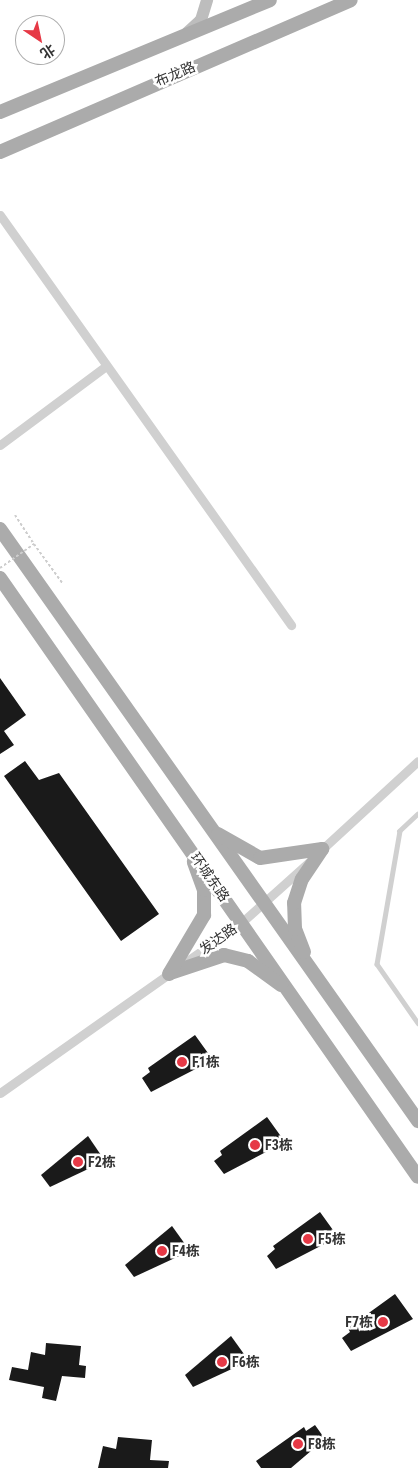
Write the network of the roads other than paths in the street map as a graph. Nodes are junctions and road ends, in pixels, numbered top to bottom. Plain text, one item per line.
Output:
1 (207, 0) edge
2 (270, 0) edge
3 (351, 0) edge
4 (182, 36) junction
5 (0, 112) edge
6 (0, 152) edge
7 (0, 215) edge
8 (106, 366) junction
9 (0, 445) edge
10 (0, 529) edge
11 (0, 578) edge
12 (291, 625) dead end
13 (418, 761) edge
14 (418, 814) edge
15 (210, 829) junction
16 (189, 848) junction
17 (322, 849) junction
18 (263, 904) junction
19 (242, 922) junction
20 (312, 972) junction
21 (169, 974) junction
22 (289, 991) junction
23 (418, 1023) edge
24 (0, 1093) edge
25 (418, 1120) edge
26 (418, 1177) edge

1 - 4 street
2 - 4 main road
3 - 6 main road, 布龙路
4 - 5 main road
7 - 8 street
8 - 9 street
8 - 12 street
10 - 15 main road, 环城东路
11 - 16 main road, 环城东路
13 - 17 street, 发达路
14 - 23 lane
15 - 17 main road
15 - 18 main road, 环城东路
16 - 19 main road, 环城东路
16 - 21 main road
17 - 18 street, 发达路
17 - 20 main road
18 - 19 street, 发达路
18 - 20 main road, 环城东路
19 - 21 street, 发达路
19 - 22 main road, 环城东路
20 - 25 main road, 环城东路
21 - 22 main road
21 - 24 street, 发达路
22 - 26 main road, 环城东路

